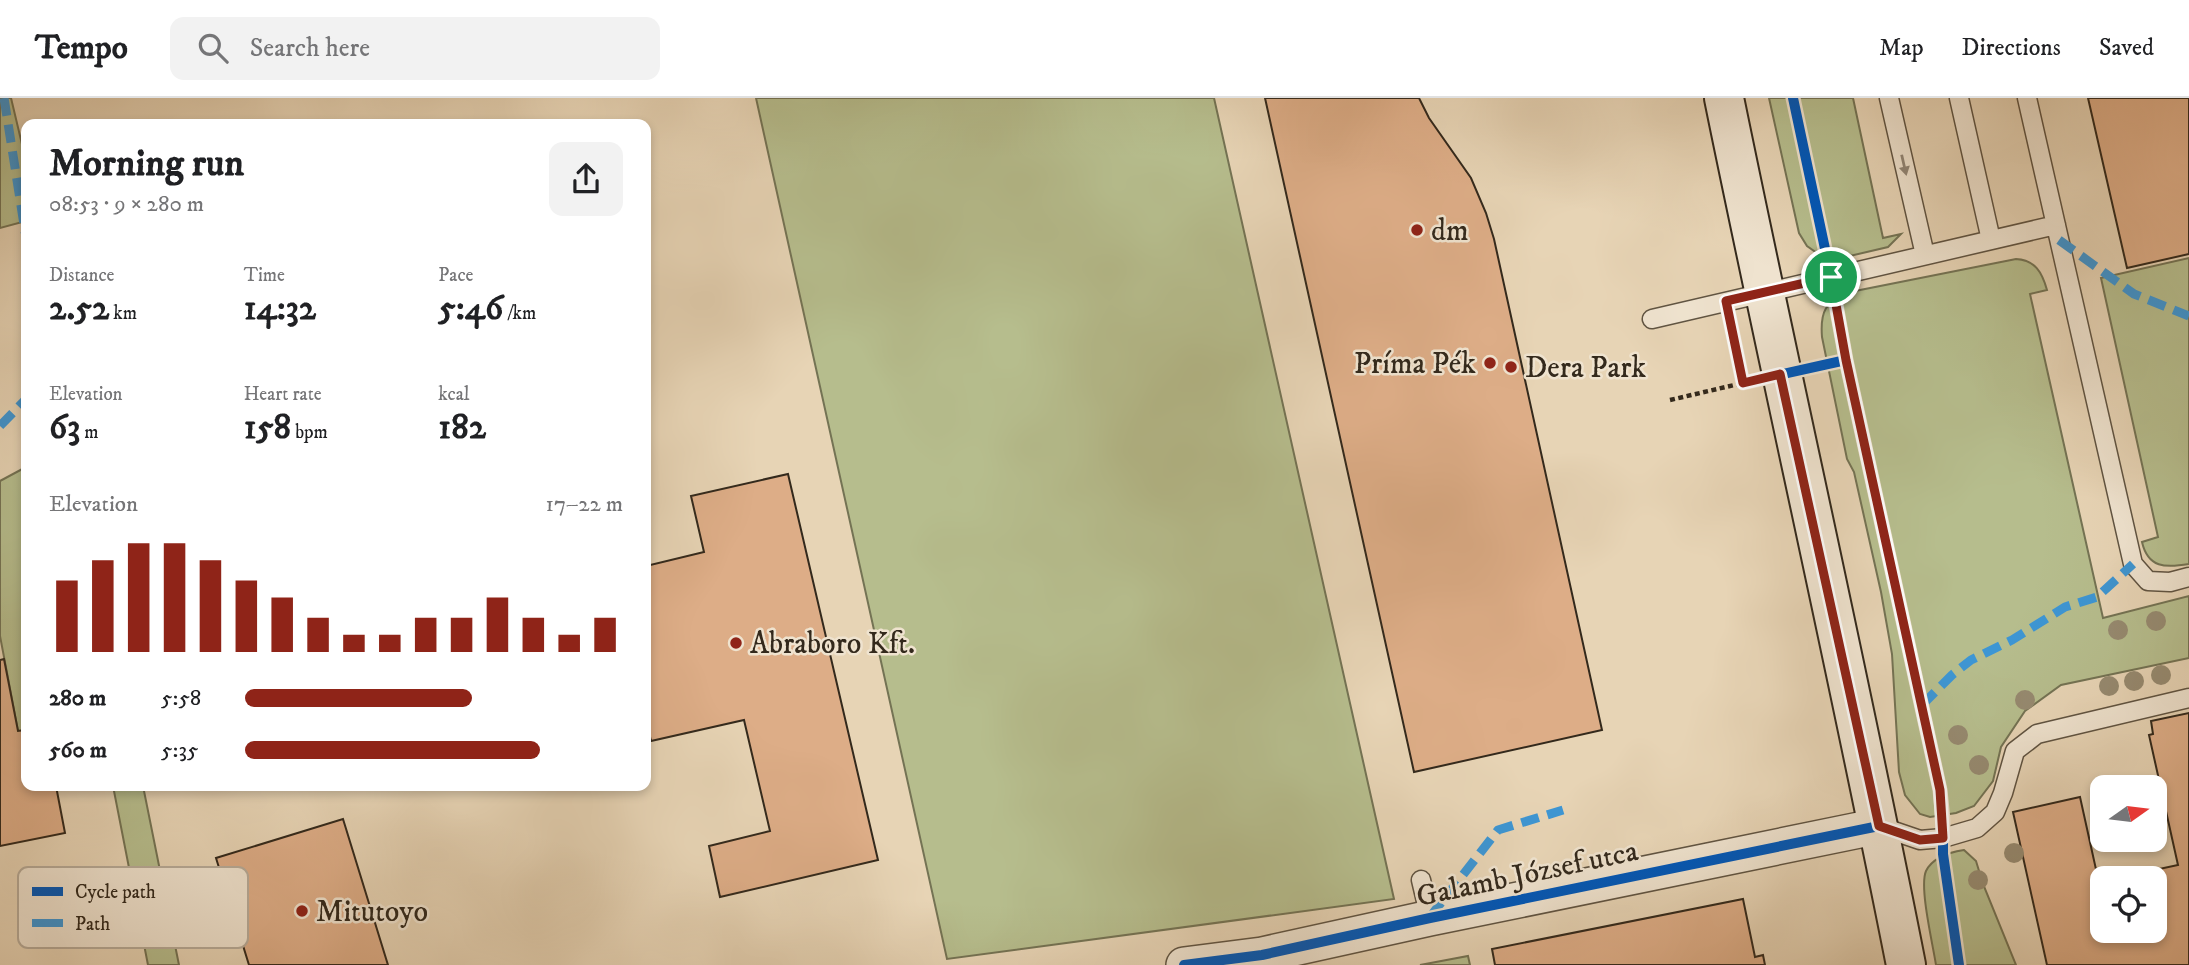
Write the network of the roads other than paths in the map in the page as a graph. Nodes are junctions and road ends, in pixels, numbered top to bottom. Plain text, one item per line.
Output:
1 (1724, 98) edge
2 (1889, 98) edge
3 (1959, 98) edge
4 (2027, 98) edge
5 (2056, 225) junction
6 (1991, 240) junction
7 (1925, 255) junction
8 (1763, 292) junction
9 (1651, 319) dead end
10 (2189, 577) edge
11 (2189, 698) edge
12 (1879, 826) junction
13 (1421, 880) dead end
14 (1430, 918) junction
15 (1263, 960) edge
16 (1184, 965) edge
17 (1906, 965) edge

1 - 8 main road
2 -> 7 lane
3 - 6 lane
4 - 5 lane
5 - 6 lane
5 - 10 lane
6 - 7 lane
7 - 8 lane
8 - 9 lane
8 - 12 main road
11 - 12 lane
12 - 14 street, Galamb József utca
12 - 17 main road
13 - 14 lane
14 - 15 street, Galamb József utca
15 - 16 street, Galamb József utca

